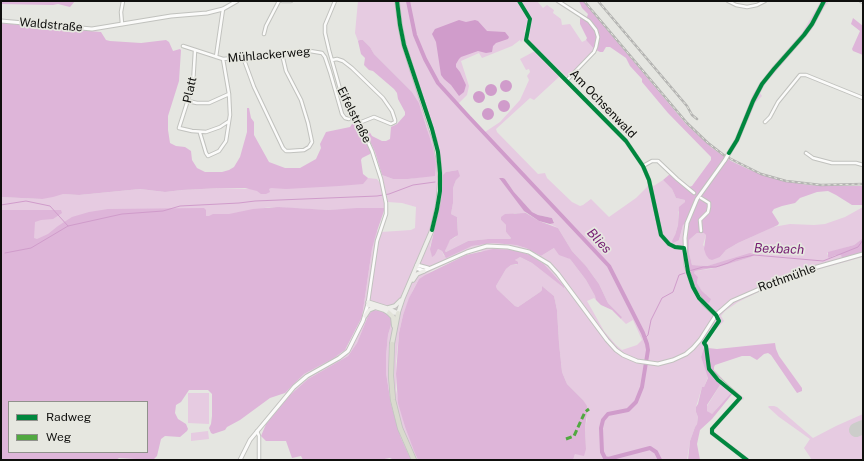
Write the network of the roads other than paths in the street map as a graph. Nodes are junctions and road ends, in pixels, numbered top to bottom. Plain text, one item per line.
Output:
1 (122, 1) edge
2 (237, 1) edge
3 (281, 1) edge
4 (291, 1) edge
5 (335, 1) edge
6 (397, 1) edge
7 (558, 1) edge
8 (728, 1) edge
9 (765, 1) edge
10 (824, 1) edge
11 (223, 9) junction
12 (1, 21) edge
13 (122, 24) junction
14 (264, 34) dead end
15 (526, 40) dead end
16 (182, 46) dead end
17 (195, 51) junction
18 (282, 54) junction
19 (216, 57) junction
20 (243, 57) junction
21 (223, 59) junction
22 (332, 60) junction
23 (567, 80) junction
24 (229, 94) junction
25 (342, 95) junction
26 (336, 97) junction
27 (863, 98) edge
28 (188, 101) junction
29 (349, 119) dead end
30 (229, 121) junction
31 (765, 122) dead end
32 (359, 123) junction
33 (200, 133) junction
34 (806, 153) dead end
35 (863, 165) edge
36 (643, 166) junction
37 (694, 193) dead end
38 (702, 198) dead end
39 (701, 231) dead end
40 (684, 248) junction
41 (863, 254) edge
42 (417, 267) junction
43 (430, 268) junction
44 (424, 271) junction
45 (409, 284) junction
46 (403, 298) junction
47 (368, 304) junction
48 (374, 308) junction
49 (387, 308) junction
50 (389, 313) junction
51 (398, 313) junction
52 (716, 315) junction
53 (365, 316) junction
54 (394, 329) junction
55 (704, 343) dead end
56 (392, 344) joint
57 (257, 431) junction
58 (240, 460) edge
59 (259, 460) edge
60 (414, 460) edge
61 (747, 460) edge

1 - 13 street
2 - 11 street, Waldstraße
3 - 4 street
3 - 14 street
5 - 22 street, Eifelstraße
6 - 42 main road
7 - 23 street, Am Ochsenwald
8 - 9 street
10 - 40 street, bridge
11 - 13 street, Waldstraße
11 - 19 street
12 - 13 street, Waldstraße
15 - 23 street, Am Ochsenwald
16 - 17 street, Mühlackerweg
17 - 19 street, Mühlackerweg
17 - 28 street, Platt
18 - 20 street, Mühlackerweg
18 - 20 street
18 - 26 street, Mühlackerweg
19 - 21 street, Mühlackerweg
20 - 21 street, Mühlackerweg
21 - 24 street
22 - 25 street, Eifelstraße
22 - 32 street
23 - 36 street, Am Ochsenwald
24 - 28 street
24 - 30 street
25 - 26 street
25 - 32 street, Eifelstraße
26 - 29 street
27 - 31 street
28 - 33 street, Platt
30 - 33 street
30 - 33 street
32 - 47 street, Eifelstraße
34 - 35 street
36 - 37 street
36 - 40 street, Am Ochsenwald
38 - 39 street
40 - 52 street
41 - 52 street, Rothmühle
42 - 43 street
42 - 44 street
42 - 45 main road
43 - 44 street
43 - 52 street, Rothmühle
44 - 45 main road
45 - 46 main road
46 - 49 main road
46 - 51 main road
47 - 48 main road
47 - 49 main road
47 - 53 street
48 - 50 main road
48 - 53 main road
49 - 51 main road
50 - 51 main road
50 - 54 main road
51 - 54 main road
53 - 57 street
54 - 56 main road
55 - 61 street
56 - 60 highway
57 - 58 street
57 - 59 street

